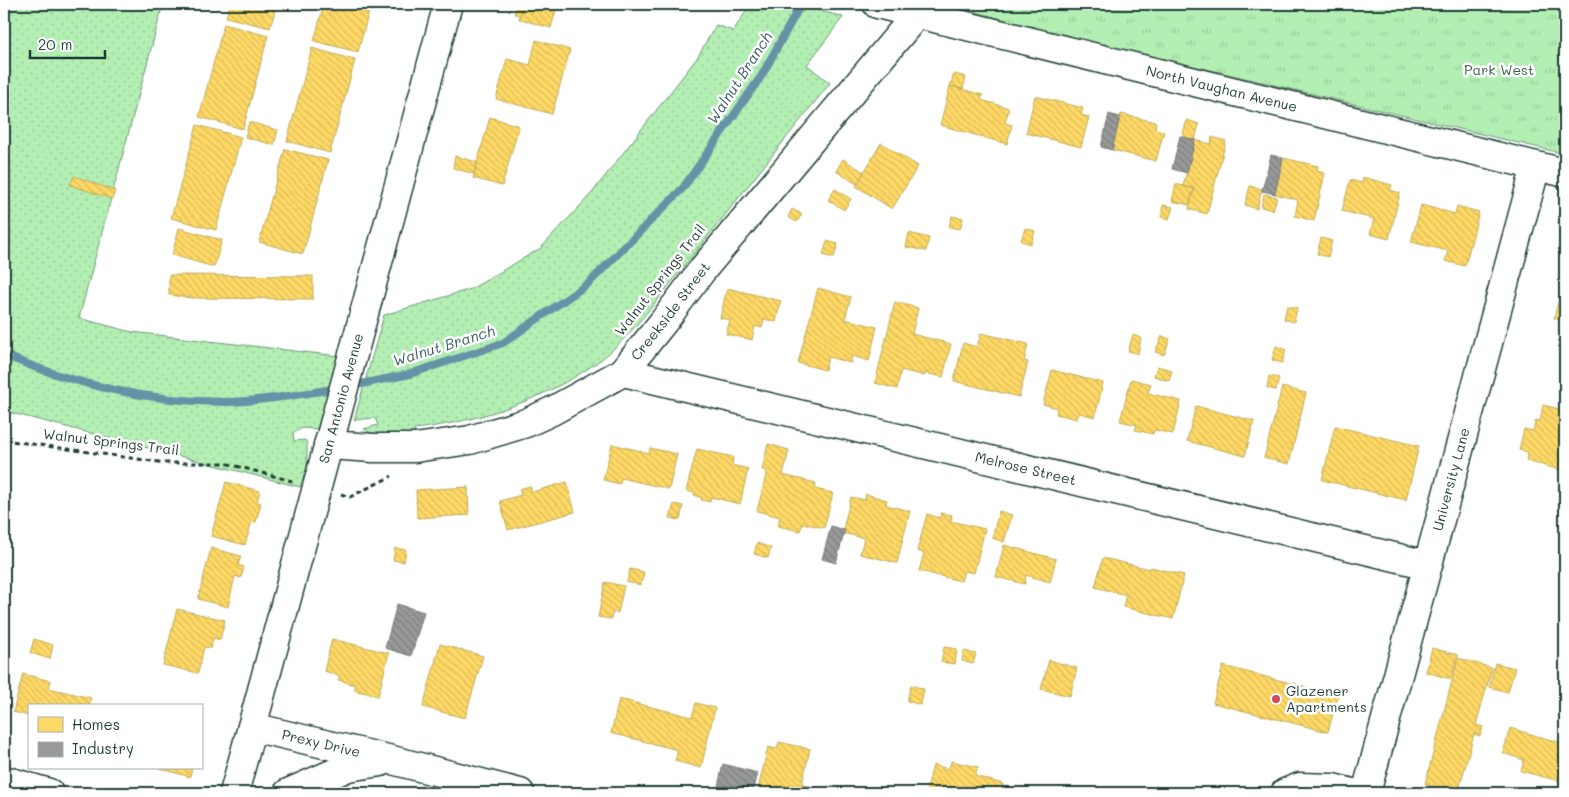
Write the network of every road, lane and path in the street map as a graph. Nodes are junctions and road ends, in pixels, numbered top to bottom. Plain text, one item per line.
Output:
1 (448, 4) edge
2 (896, 8) edge
3 (1536, 166) junction
4 (1565, 173) edge
5 (623, 372) junction
6 (4, 440) edge
7 (328, 445) junction
8 (415, 448) junction
9 (316, 488) junction
10 (1428, 565) junction
11 (252, 727) junction
12 (392, 760) junction
13 (4, 780) edge
14 (49, 793) edge
15 (234, 793) edge
16 (288, 793) edge
17 (520, 793) edge
18 (1285, 793) edge
19 (1353, 793) edge
20 (1366, 793) edge

1 - 7 street, San Antonio Avenue
2 - 3 street, North Vaughan Avenue
2 - 5 street, Creekside Street
3 - 4 street, North Vaughan Avenue
3 - 10 street, University Lane
5 - 8 street, Creekside Street
5 - 10 street, Melrose Street
6 - 9 path, Walnut Springs Trail
7 - 8 street, Creekside Street
7 - 9 street, San Antonio Avenue
8 - 9 path, Walnut Springs Trail
9 - 11 street, San Antonio Avenue
10 - 20 street, University Lane
11 - 12 street, Prexy Drive
11 - 15 street, San Antonio Avenue
12 - 16 street, Prexy Drive
12 - 17 street, Prexy Drive
13 - 14 street
18 - 19 street

